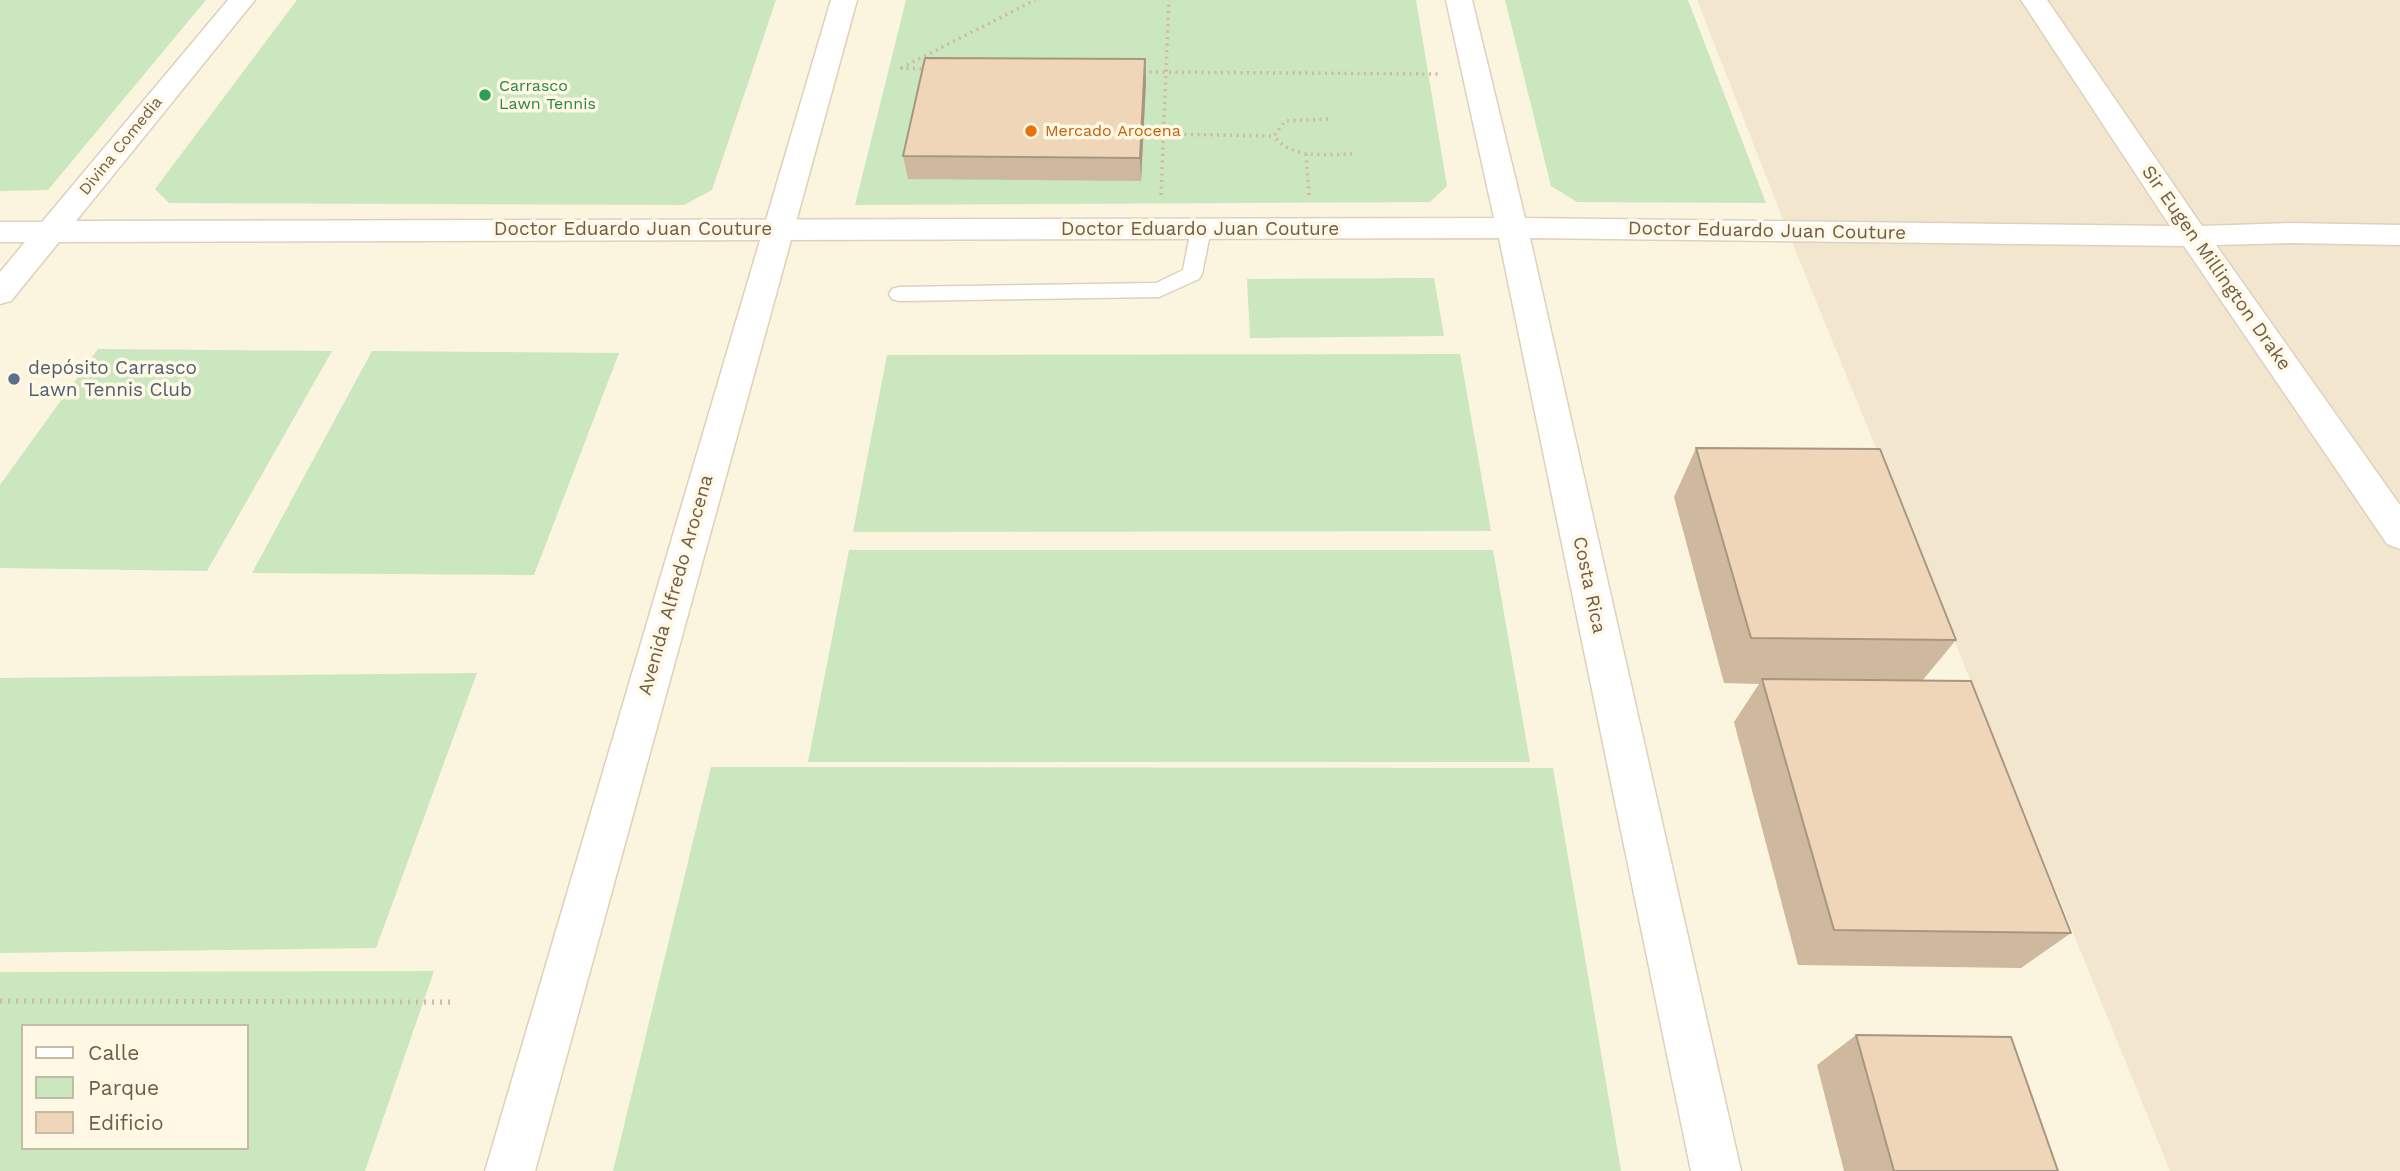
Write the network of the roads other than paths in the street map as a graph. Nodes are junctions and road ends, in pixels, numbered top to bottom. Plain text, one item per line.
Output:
1 (242, 0) edge
2 (844, 0) edge
3 (1459, 0) edge
4 (2034, 0) edge
5 (1512, 228) junction
6 (778, 229) junction
7 (1201, 229) junction
8 (51, 231) junction
9 (0, 232) edge
10 (2400, 235) edge
11 (2193, 236) junction
12 (0, 293) edge
13 (898, 295) dead end
14 (2400, 534) edge
15 (510, 1171) edge
16 (1716, 1171) edge

1 - 8 street, Divina Comedia
2 - 6 street, Avenida Alfredo Arocena
3 - 5 street, Costa Rica
4 - 11 street, Sir Eugen Millington Drake
5 - 7 street, Doctor Eduardo Juan Couture
5 - 11 street, Doctor Eduardo Juan Couture
5 - 16 street, Costa Rica
6 - 7 street, Doctor Eduardo Juan Couture
6 - 8 street, Doctor Eduardo Juan Couture
6 - 15 street, Avenida Alfredo Arocena
7 - 13 lane
8 - 9 street, Doctor Eduardo Juan Couture
8 - 12 street, Divina Comedia
10 - 11 street, Doctor Eduardo Juan Couture
11 - 14 street, Sir Eugen Millington Drake

